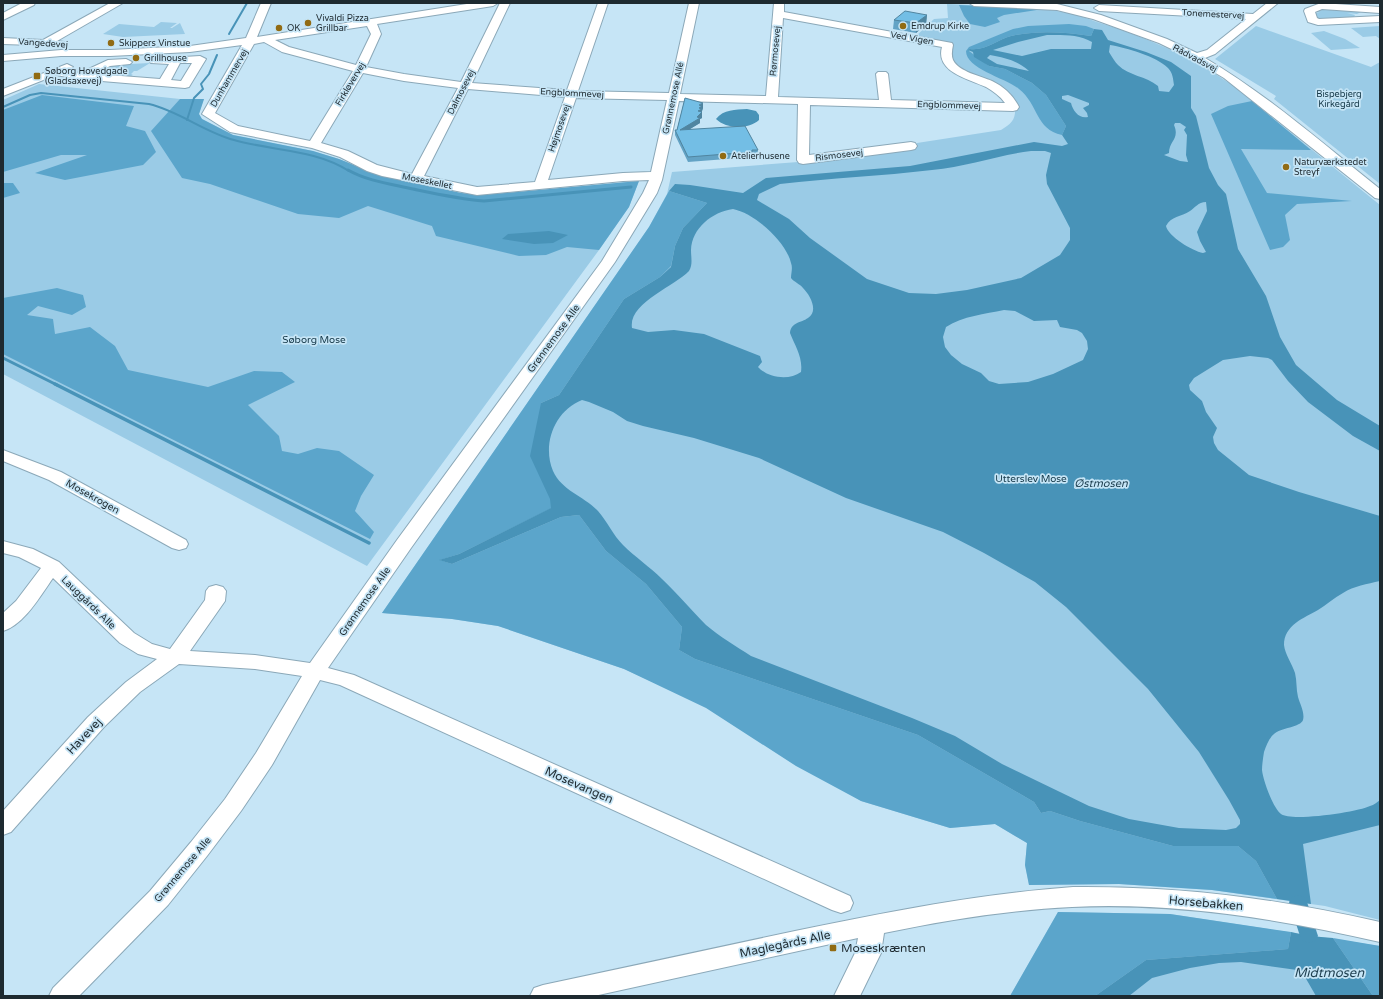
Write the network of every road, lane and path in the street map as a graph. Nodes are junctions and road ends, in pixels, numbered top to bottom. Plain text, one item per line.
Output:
1 (30, 3) edge
2 (118, 3) edge
3 (267, 3) edge
4 (493, 3) edge
5 (505, 3) edge
6 (603, 3) edge
7 (694, 3) edge
8 (974, 3) edge
9 (1272, 3) edge
10 (1044, 4) edge
11 (455, 6) edge
12 (779, 9) edge
13 (1098, 10) edge
14 (1380, 10) edge
15 (3, 17) edge
16 (1255, 17) junction
17 (1380, 19) edge
18 (370, 22) junction
19 (267, 39) junction
20 (8, 41) edge
21 (250, 41) junction
22 (222, 44) junction
23 (175, 46) junction
24 (55, 47) junction
25 (86, 50) junction
26 (3, 57) edge
27 (1196, 57) junction
28 (176, 60) junction
29 (360, 69) junction
30 (56, 72) junction
31 (882, 74) dead end
32 (82, 76) junction
33 (41, 77) junction
34 (164, 83) junction
35 (465, 85) junction
36 (3, 93) edge
37 (571, 94) junction
38 (674, 96) junction
39 (772, 99) junction
40 (804, 100) junction
41 (885, 103) junction
42 (1013, 107) joint
43 (208, 114) joint
44 (314, 145) junction
45 (911, 146) dead end
46 (657, 176) junction
47 (416, 179) junction
48 (540, 185) junction
49 (650, 193) joint
50 (1380, 195) edge
51 (3, 455) edge
52 (179, 544) dead end
53 (3, 547) edge
54 (52, 566) junction
55 (216, 591) dead end
56 (3, 624) edge
57 (175, 657) junction
58 (316, 671) junction
59 (3, 826) edge
60 (1029, 900) joint
61 (841, 903) dead end
62 (873, 925) junction
63 (1380, 932) edge
64 (62, 996) edge
65 (543, 996) edge
66 (847, 996) edge

1 - 15 street
2 - 24 street
3 - 21 street, Dunhammervej
4 - 11 street
5 - 35 street, Dalmosevej
6 - 37 street, Højmosevej
7 - 38 street, Grønnemose Allé
8 - 10 street, Rådvadsvej
9 - 16 street
10 - 13 street, Rådvadsvej
11 - 18 street
12 - 39 street, Rørmosevej
12 - 42 street, Ved Vigen
13 - 16 street, Tonemestervej
13 - 27 street, Rådvadsvej
14 - 17 street
16 - 27 street
18 - 19 street
18 - 29 street, Firkløvervej
19 - 21 street
19 - 29 street, Engblommevej
20 - 24 street, Vangedevej
20 - 24 street, Vangedevej
21 - 22 street
21 - 43 street, Dunhammervej
22 - 23 street
22 - 25 street
23 - 25 street
23 - 25 street
24 - 25 street
24 - 26 street
25 - 30 street
25 - 33 street
27 - 50 street, Rådvadsvej
28 - 32 street
28 - 34 street
28 - 34 street
29 - 35 street, Engblommevej
29 - 44 street, Firkløvervej
30 - 32 street
30 - 33 street
31 - 41 street
32 - 34 street
33 - 36 street
35 - 37 street, Engblommevej
35 - 47 street, Dalmosevej
37 - 38 street, Engblommevej
37 - 48 street, Højmosevej
38 - 39 street, Engblommevej
38 - 46 street, Grønnemose Allé
39 - 40 street, Engblommevej
40 - 41 street, Engblommevej
40 - 45 street, Rismosevej
41 - 42 street, Engblommevej
43 - 44 street, Moseskellet
44 - 47 street, Moseskellet
46 - 48 street, Moseskellet
46 - 49 street, Grønnemose Allé
47 - 48 street, Moseskellet
49 - 58 street, Grønnemose Alle
51 - 52 street, Mosekrogen
53 - 54 street, Lauggårds Alle
54 - 56 street
54 - 57 street, Lauggårds Alle
55 - 57 street
57 - 58 street, Lauggårds Alle
57 - 59 street, Havevej
58 - 61 street, Mosevangen
58 - 64 street, Grønnemose Alle
60 - 62 street, Maglegårds Alle
60 - 63 street, Horsebakken
62 - 65 street, Maglegårds Alle
62 - 66 street

